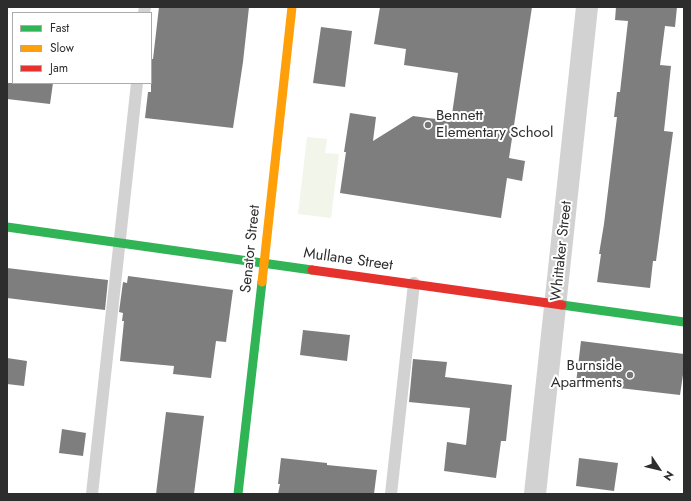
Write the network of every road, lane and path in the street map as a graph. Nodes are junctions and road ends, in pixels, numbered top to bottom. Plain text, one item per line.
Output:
1 (292, 7) edge
2 (587, 7) edge
3 (137, 84) edge
4 (7, 227) edge
5 (119, 242) junction
6 (264, 262) junction
7 (414, 283) junction
8 (556, 304) junction
9 (684, 322) edge
10 (92, 494) edge
11 (238, 494) edge
12 (391, 494) edge
13 (535, 494) edge

1 - 6 street, Senator Street
2 - 8 street, Whittaker Street
3 - 5 lane
4 - 5 street, Mullane Street
5 - 6 street, Mullane Street
5 - 10 lane
6 - 7 street, Mullane Street
6 - 11 street, Senator Street
7 - 8 street, Mullane Street
7 - 12 lane
8 - 9 street, Mullane Street
8 - 13 street, Whittaker Street

